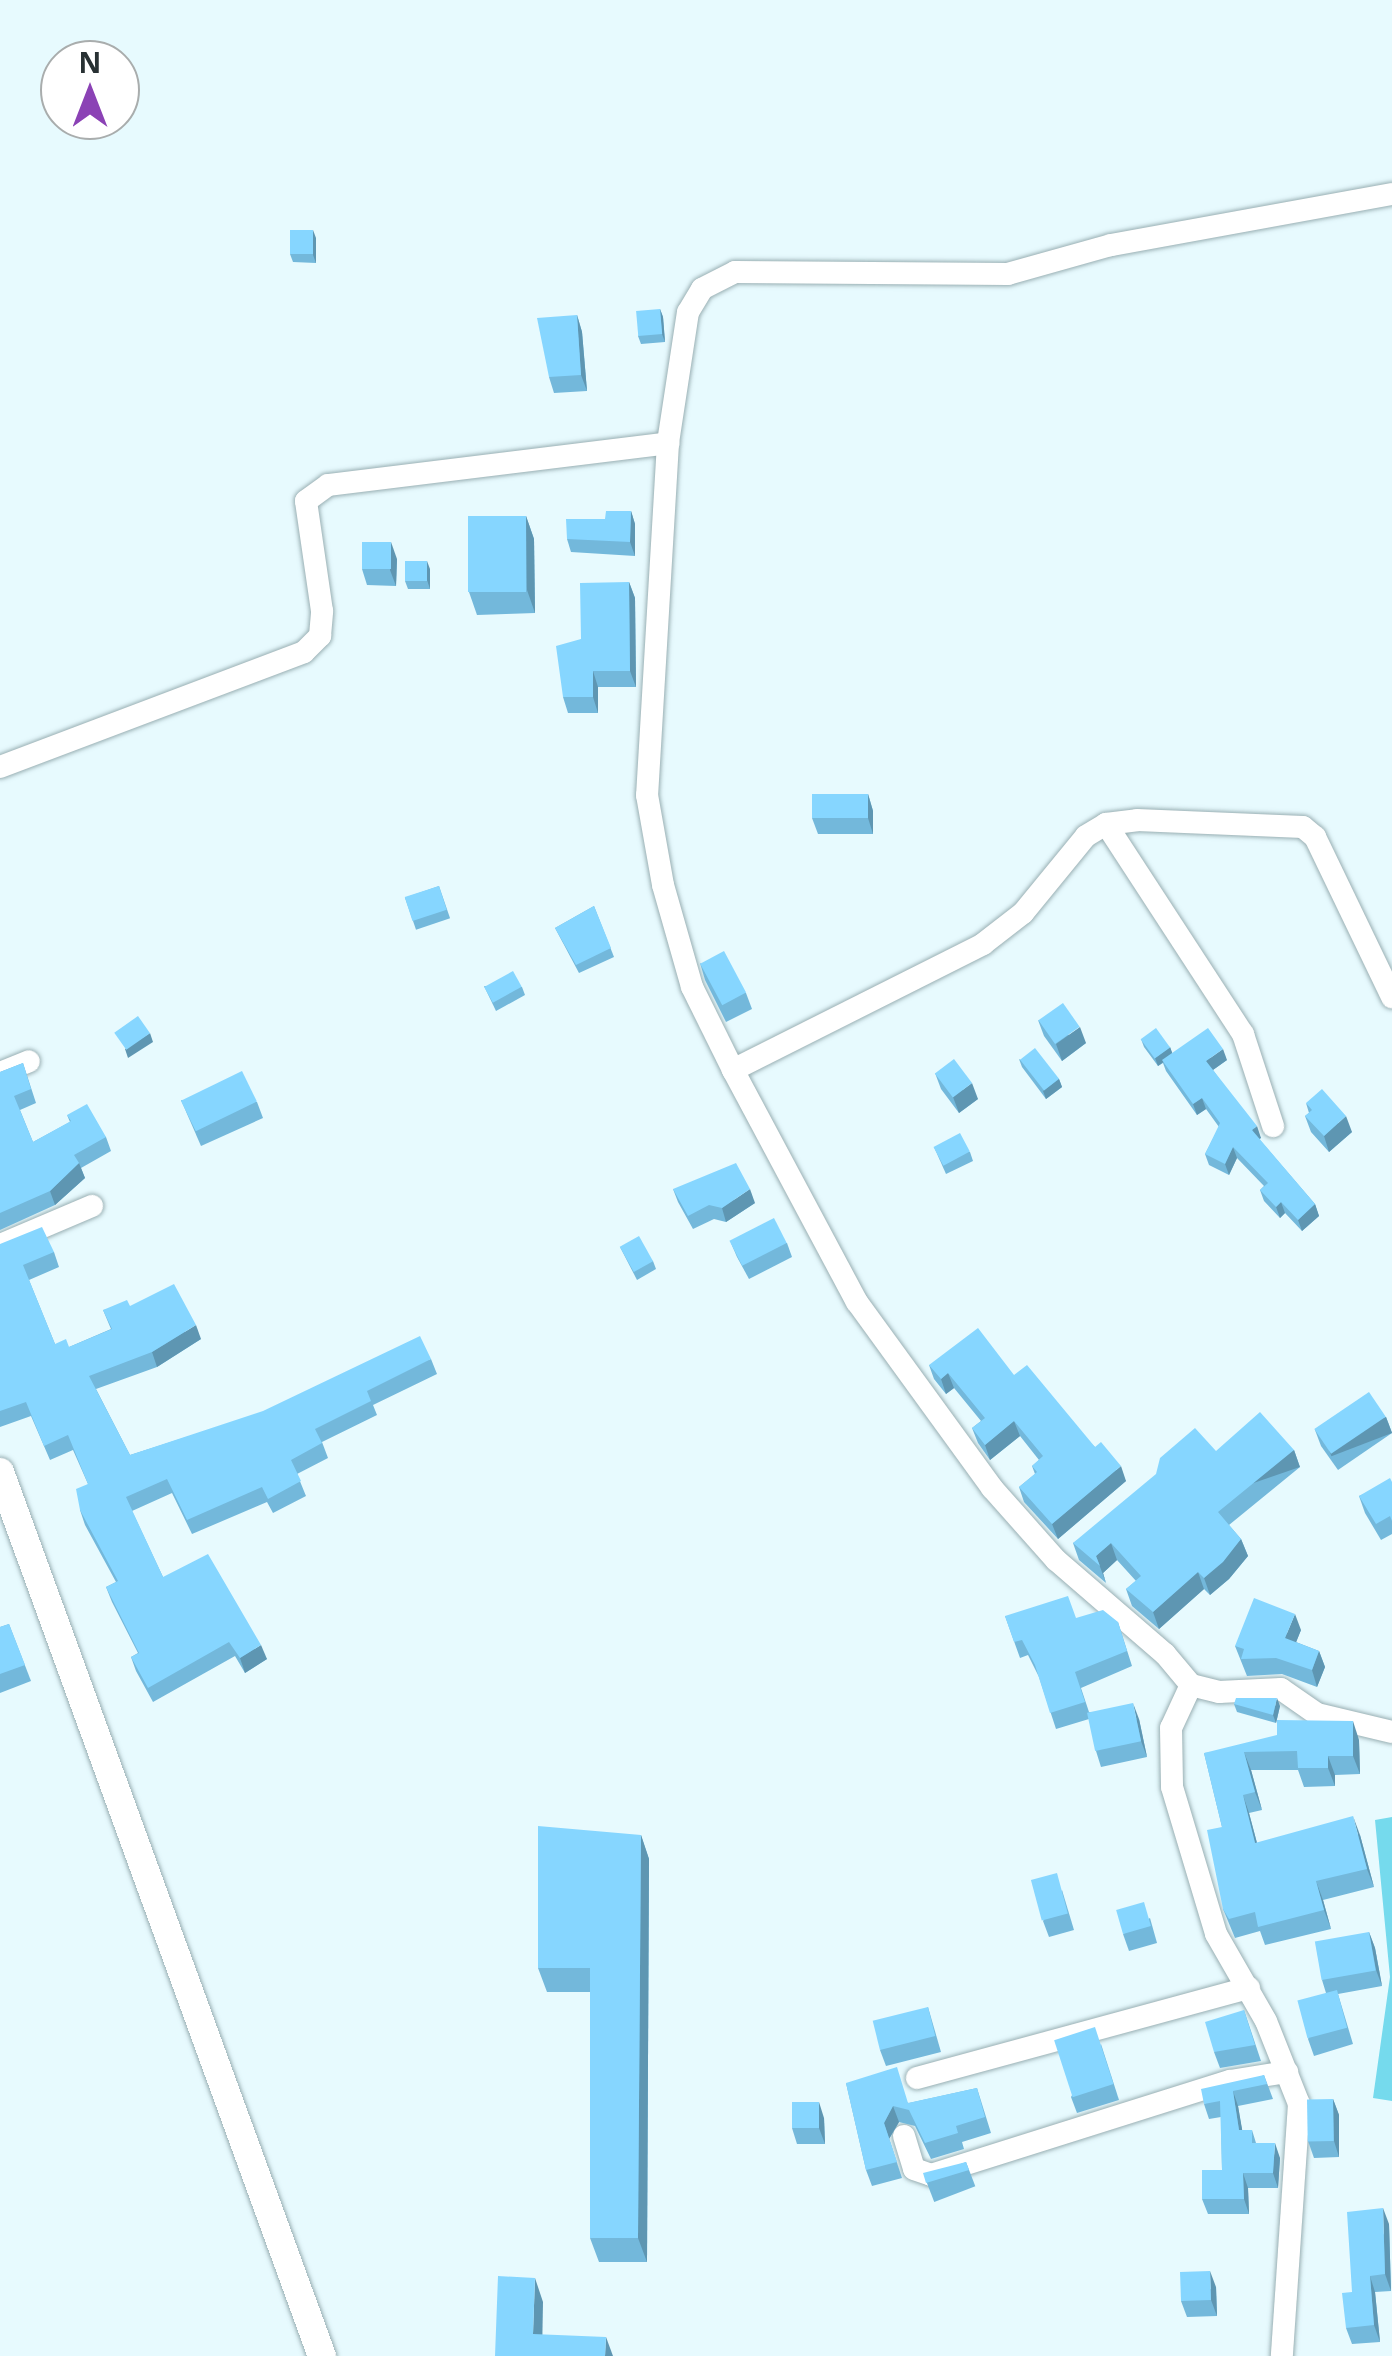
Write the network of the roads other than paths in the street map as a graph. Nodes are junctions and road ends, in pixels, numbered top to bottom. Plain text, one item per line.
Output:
1 (1392, 194) edge
2 (668, 443) junction
3 (0, 767) edge
4 (1106, 824) junction
5 (1392, 997) edge
6 (29, 1061) dead end
7 (733, 1070) junction
8 (0, 1073) edge
9 (1273, 1126) dead end
10 (92, 1206) dead end
11 (0, 1245) edge
12 (0, 1472) edge
13 (1190, 1685) junction
14 (1392, 1732) edge
15 (1249, 1988) junction
16 (1287, 2072) junction
17 (918, 2078) dead end
18 (904, 2136) dead end
19 (322, 2356) edge
20 (1282, 2356) edge

1 - 2 street
2 - 3 street
2 - 7 street
4 - 5 street
4 - 7 street
4 - 9 street
6 - 8 street
7 - 13 street
10 - 11 street
12 - 19 street
13 - 14 street
13 - 15 street
15 - 16 street
15 - 17 street
16 - 18 street
16 - 20 street

